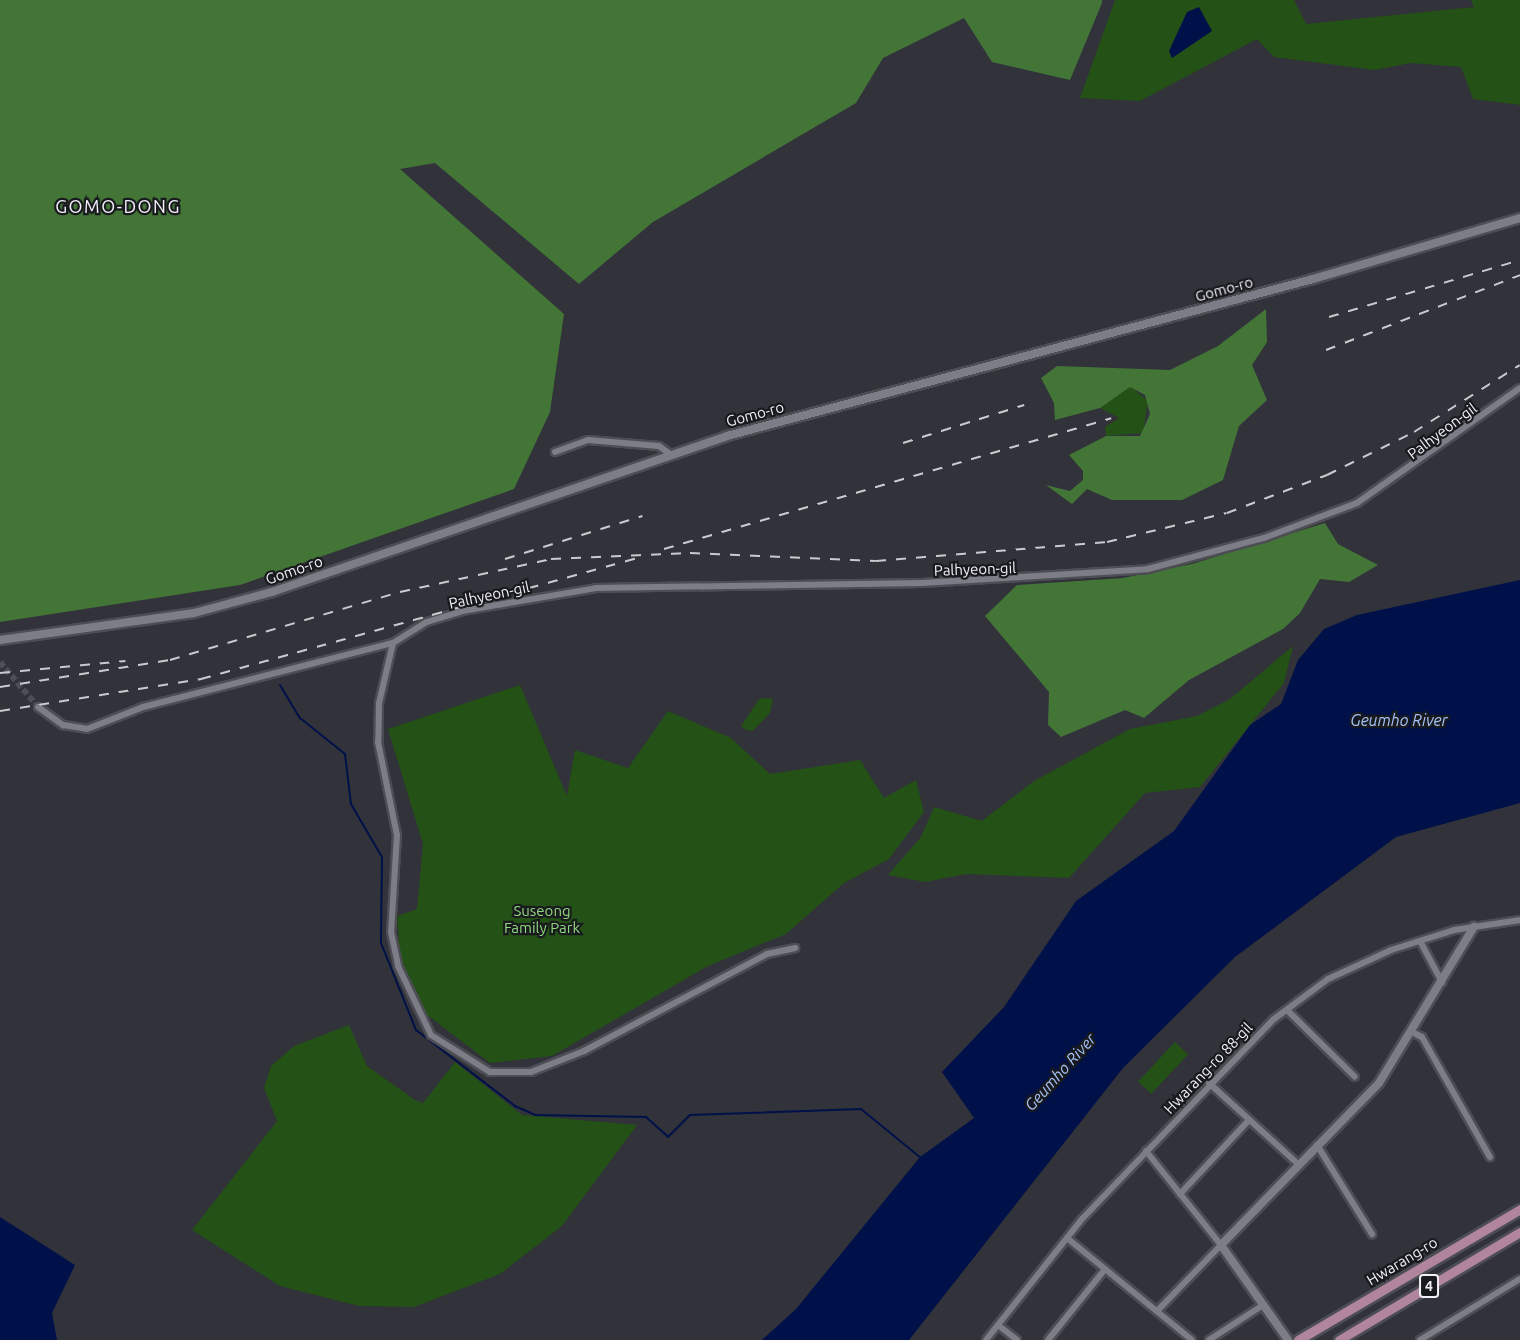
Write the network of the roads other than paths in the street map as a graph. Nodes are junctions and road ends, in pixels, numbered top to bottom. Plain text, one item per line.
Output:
1 (1520, 218) edge
2 (1520, 388) edge
3 (555, 452) dead end
4 (670, 454) junction
5 (0, 640) edge
6 (393, 643) junction
7 (38, 707) tunnel mouth
8 (1520, 920) edge
9 (1474, 927) junction
10 (1420, 941) junction
11 (795, 948) dead end
12 (1441, 984) junction
13 (1287, 1010) junction
14 (1412, 1032) junction
15 (1354, 1077) dead end
16 (1209, 1083) junction
17 (1249, 1120) junction
18 (1317, 1145) junction
19 (1146, 1150) junction
20 (1490, 1158) dead end
21 (1299, 1165) junction
22 (1180, 1194) junction
23 (1520, 1209) edge
24 (1520, 1232) edge
25 (1372, 1234) dead end
26 (1067, 1238) junction
27 (1221, 1245) junction
28 (1105, 1269) junction
29 (1520, 1279) edge
30 (1263, 1305) junction
31 (1157, 1311) junction
32 (998, 1325) junction
33 (986, 1340) edge
34 (1017, 1340) edge
35 (1048, 1340) edge
36 (1192, 1340) edge
37 (1209, 1340) edge
38 (1288, 1340) edge
39 (1298, 1340) edge
40 (1339, 1340) edge
41 (1420, 1340) edge

1 - 4 main road, Gomo-ro
2 - 6 street, Palhyeon-gil
3 - 4 street
4 - 5 main road, Gomo-ro
6 - 7 street, Palhyeon-gil
6 - 11 street
8 - 9 street, Hwarang-ro 88-gil
9 - 10 street, Hwarang-ro 88-gil
9 - 12 street
10 - 12 street
10 - 13 street, Hwarang-ro 88-gil
12 - 14 street
13 - 15 street
13 - 16 street, Hwarang-ro 88-gil
14 - 18 street
14 - 20 street
16 - 17 street
16 - 19 street, Hwarang-ro 88-gil
17 - 21 street
17 - 22 street
18 - 21 street
18 - 25 street
19 - 22 street
19 - 26 street, Hwarang-ro 88-gil
21 - 27 street
22 - 27 street
23 - 39 main road, Hwarang-ro
24 - 40 main road, 4
26 - 28 street
26 - 32 street, Hwarang-ro 88-gil
27 - 30 street
27 - 31 street
28 - 31 street
28 - 35 street
29 - 41 street
30 - 37 street
30 - 38 street
31 - 36 street
32 - 33 street, Hwarang-ro 88-gil
32 - 34 street

